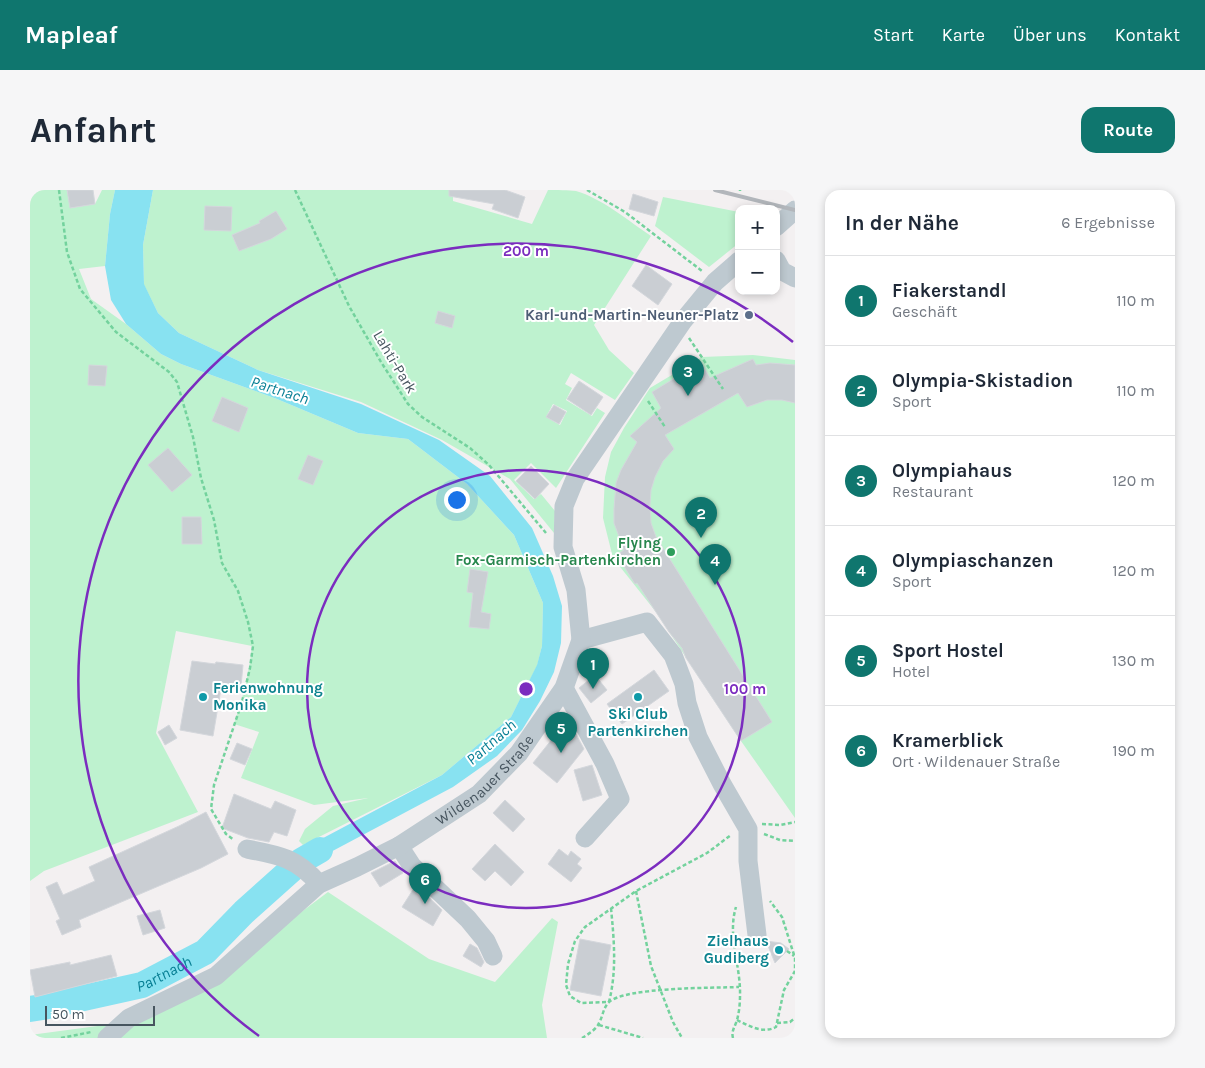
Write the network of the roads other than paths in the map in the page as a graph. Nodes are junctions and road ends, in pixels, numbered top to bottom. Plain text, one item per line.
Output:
1 (795, 210) edge
2 (780, 223) edge
3 (735, 264) edge
4 (780, 267) edge
5 (795, 278) edge
6 (581, 640) junction
7 (564, 688) junction
8 (585, 838) dead end
9 (399, 846) junction
10 (247, 849) road end
11 (313, 877) junction
12 (757, 935) dead end
13 (493, 956) dead end
14 (107, 1038) edge

1 - 2 street
3 - 6 street, Wildenauer Straße
4 - 5 street
6 - 7 street, Wildenauer Straße
6 - 12 street
7 - 8 street
7 - 9 street, Wildenauer Straße
9 - 11 street, Wildenauer Straße
9 - 13 street
10 - 11 street
11 - 14 street, Wildenauer Straße

